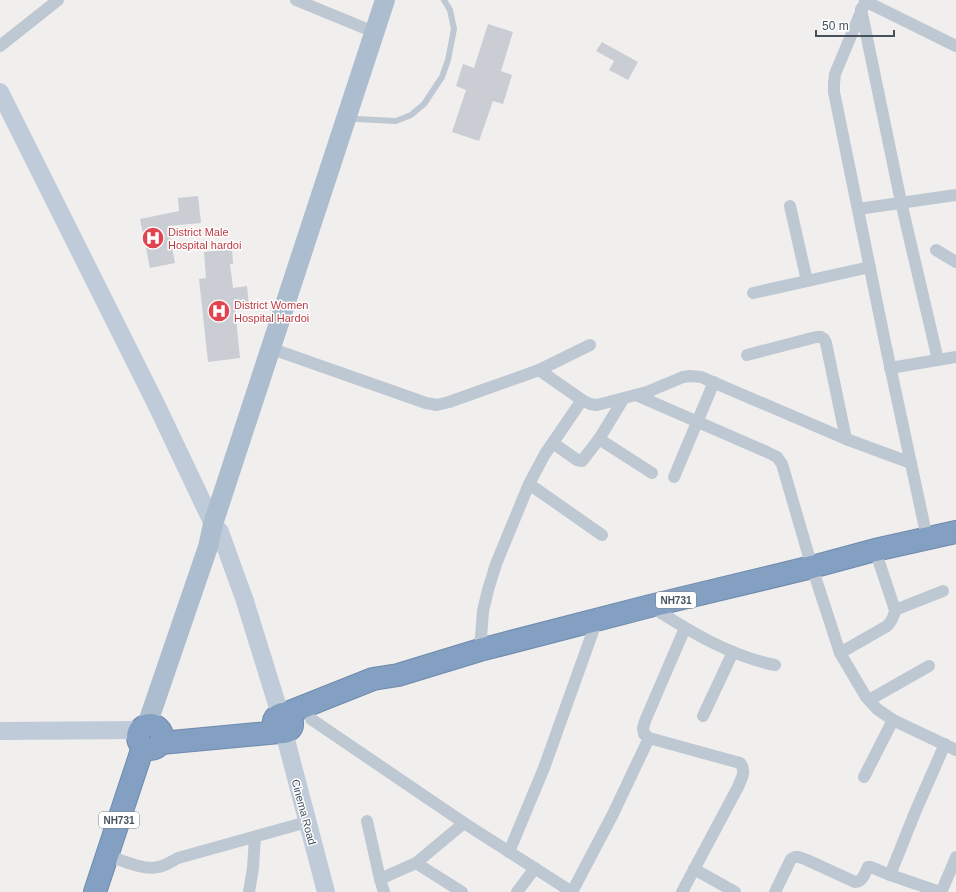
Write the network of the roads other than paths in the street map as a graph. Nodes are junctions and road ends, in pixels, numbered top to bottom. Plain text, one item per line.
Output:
1 (58, 0) edge
2 (296, 0) edge
3 (385, 0) edge
4 (394, 0) edge
5 (444, 0) edge
6 (864, 3) edge
7 (374, 32) junction
8 (0, 46) edge
9 (956, 46) edge
10 (0, 92) edge
11 (356, 119) junction
12 (956, 195) edge
13 (902, 202) junction
14 (790, 206) dead end
15 (858, 208) junction
16 (936, 250) dead end
17 (956, 262) edge
18 (870, 267) junction
19 (807, 281) junction
20 (753, 293) dead end
21 (590, 345) dead end
22 (278, 351) junction
23 (747, 355) dead end
24 (956, 357) edge
25 (938, 360) junction
26 (890, 368) junction
27 (539, 370) junction
28 (714, 382) junction
29 (636, 395) junction
30 (624, 398) junction
31 (582, 400) junction
32 (697, 422) junction
33 (599, 439) junction
34 (846, 439) junction
35 (553, 444) junction
36 (911, 463) junction
37 (652, 474) dead end
38 (674, 477) dead end
39 (529, 484) junction
40 (956, 532) edge
41 (214, 534) junction
42 (602, 535) dead end
43 (927, 538) junction
44 (875, 550) junction
45 (812, 567) junction
46 (943, 591) dead end
47 (650, 606) junction
48 (895, 610) junction
49 (597, 620) junction
50 (684, 628) junction
51 (480, 650) junction
52 (733, 652) junction
53 (840, 653) junction
54 (775, 666) dead end
55 (929, 666) dead end
56 (869, 700) junction
57 (704, 716) dead end
58 (893, 720) junction
59 (286, 723) junction
60 (0, 731) edge
61 (148, 736) junction
62 (649, 738) junction
63 (0, 740) edge
64 (945, 744) junction
65 (956, 750) edge
66 (864, 777) dead end
67 (367, 821) dead end
68 (307, 822) junction
69 (464, 823) junction
70 (256, 837) junction
71 (509, 852) junction
72 (107, 855) junction
73 (956, 857) edge
74 (416, 863) junction
75 (535, 868) junction
76 (694, 869) junction
77 (890, 875) junction
78 (380, 879) junction
79 (95, 892) edge
80 (249, 892) edge
81 (326, 892) edge
82 (384, 892) edge
83 (462, 892) edge
84 (517, 892) edge
85 (572, 892) edge
86 (682, 892) edge
87 (735, 892) edge
88 (775, 892) edge

1 - 8 street
2 - 7 street
3 - 7 main road
4 - 11 main road
5 - 11 lane
6 - 9 street
6 - 13 street
6 - 15 street
7 - 41 main road
10 - 41 street, Cinema Road
11 - 22 main road
12 - 13 street
13 - 15 street
13 - 25 street
14 - 19 street
15 - 18 street
16 - 17 street
18 - 19 street
18 - 26 street
19 - 20 street
21 - 27 street
22 - 27 street
22 - 41 main road
23 - 34 street
24 - 25 street
25 - 26 street
26 - 36 street
27 - 31 street
28 - 29 street
28 - 32 street
28 - 34 street
29 - 30 street
29 - 32 street
30 - 31 street
30 - 33 street
31 - 35 street
32 - 38 street
32 - 45 street
33 - 35 street
33 - 37 street
34 - 36 street
35 - 39 street
36 - 43 street
39 - 42 street
39 - 51 street
40 - 43 highway, NH731
41 - 59 street, Cinema Road
41 - 61 main road
43 - 44 highway, NH731
44 - 45 highway, NH731
44 - 48 street
45 - 47 highway, NH731
45 - 53 street
46 - 48 street
47 - 49 highway, NH731
47 - 50 street
48 - 53 street
49 - 51 highway, NH731
49 - 71 street
50 - 52 street
50 - 62 street
51 - 59 highway, NH731
52 - 54 street
52 - 57 street
53 - 56 street
55 - 56 street
56 - 58 street
58 - 64 street
58 - 66 street
59 - 61 highway, NH731
59 - 68 street, Cinema Road
59 - 69 street
60 - 61 street
61 - 63 street
61 - 72 highway, NH731
62 - 76 street
62 - 85 street
64 - 65 street
64 - 77 street
67 - 78 street
68 - 70 street
68 - 81 street, Cinema Road
69 - 71 street
69 - 74 street
70 - 72 street
70 - 80 street
71 - 75 street
72 - 79 highway, NH731
73 - 77 street
74 - 78 street
74 - 83 street
75 - 84 street
75 - 85 street
76 - 86 street
76 - 87 street
77 - 88 street
78 - 82 street

